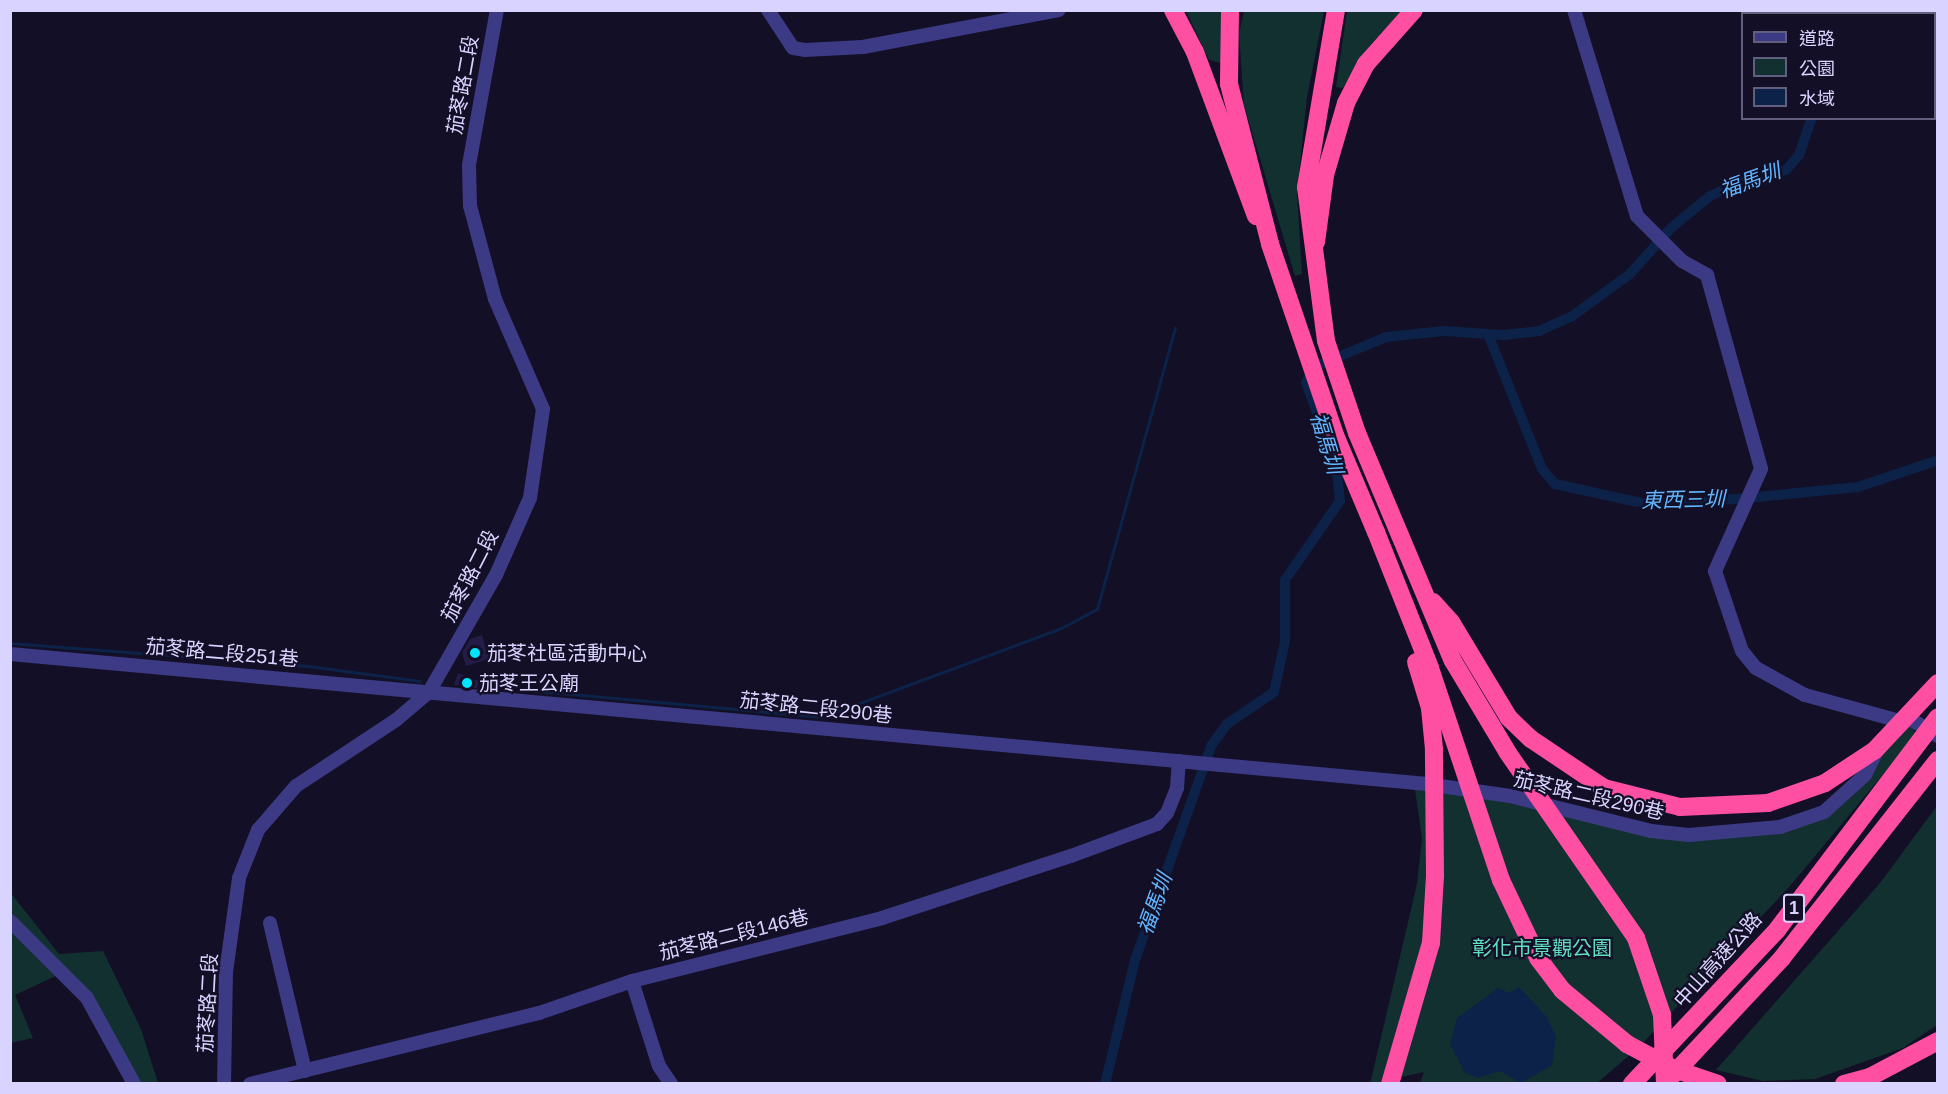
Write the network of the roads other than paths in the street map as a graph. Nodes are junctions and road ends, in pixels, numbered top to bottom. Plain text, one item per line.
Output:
1 (497, 10) edge
2 (768, 10) edge
3 (1059, 10) edge
4 (1173, 10) edge
5 (1230, 10) edge
6 (1336, 10) edge
7 (1414, 10) edge
8 (1574, 10) edge
9 (1270, 244) junction
10 (1314, 255) junction
11 (1376, 532) junction
12 (1422, 590) junction
13 (10, 654) edge
14 (1938, 683) edge
15 (429, 692) junction
16 (1938, 717) edge
17 (1906, 720) junction
18 (1938, 736) edge
19 (1880, 744) junction
20 (1938, 760) edge
21 (1179, 761) junction
22 (1637, 790) dead end
23 (10, 921) edge
24 (270, 923) dead end
25 (633, 981) junction
26 (1938, 1041) edge
27 (305, 1071) junction
28 (134, 1083) edge
29 (224, 1083) edge
30 (250, 1083) edge
31 (671, 1083) edge
32 (1389, 1083) edge
33 (1632, 1083) edge
34 (1664, 1083) edge
35 (1718, 1083) edge
36 (1844, 1083) edge

1 - 15 street, 茄苳路二段
2 - 3 street
4 - 9 highway
5 - 9 highway
6 - 10 highway, bridge
7 - 10 highway, bridge
8 - 17 street
9 - 11 highway
10 - 12 highway, bridge
11 - 32 highway, bridge
11 - 35 highway, bridge
12 - 14 highway, bridge
12 - 34 highway, bridge
13 - 15 street, 茄苳路二段251巷
15 - 21 street, 茄苳路二段290巷
15 - 29 street, 茄苳路二段
16 - 33 highway, 中山高速公路 / 1, bridge
17 - 18 street
17 - 19 street, 茄苳路二段290巷
19 - 21 street, 茄苳路二段290巷
19 - 22 street
20 - 34 highway, 1, bridge
21 - 25 street, 茄苳路二段146巷
23 - 28 street
24 - 27 street
25 - 27 street, 茄苳路二段146巷
25 - 31 street
26 - 36 highway
27 - 30 street, 茄苳路二段146巷

